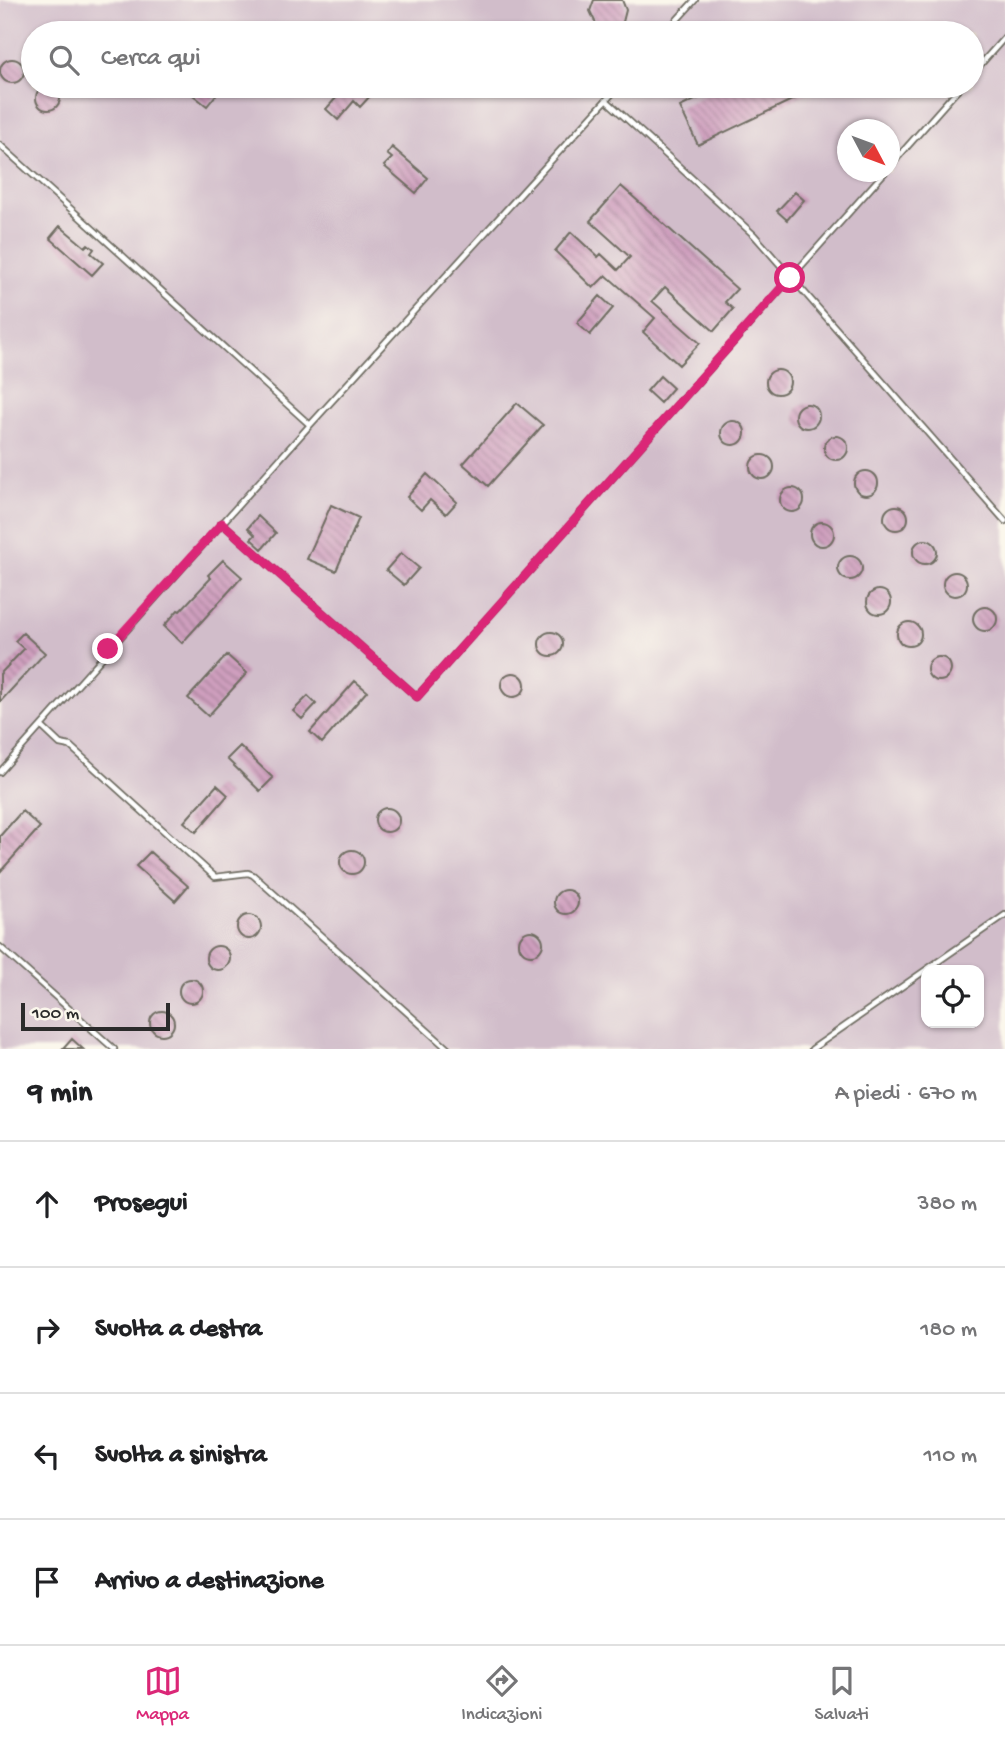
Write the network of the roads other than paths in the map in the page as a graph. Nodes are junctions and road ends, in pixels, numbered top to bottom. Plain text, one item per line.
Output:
1 (695, 0) edge
2 (676, 21) edge
3 (1005, 37) edge
4 (984, 61) edge
5 (950, 98) edge
6 (606, 100) joint
7 (0, 145) edge
8 (900, 155) edge
9 (876, 182) edge
10 (790, 278) junction
11 (310, 425) junction
12 (1005, 521) edge
13 (222, 523) junction
14 (41, 726) junction
15 (0, 772) edge
16 (1005, 915) edge
17 (0, 947) edge
18 (114, 1049) edge
19 (448, 1049) edge
20 (812, 1049) edge

1 - 2 lane
3 - 4 lane
5 - 8 lane
6 - 10 lane
6 - 11 lane
7 - 11 lane
9 - 10 lane
10 - 12 lane
10 - 13 lane
11 - 13 lane
13 - 14 lane
14 - 15 lane
14 - 19 lane
16 - 20 lane
17 - 18 lane

